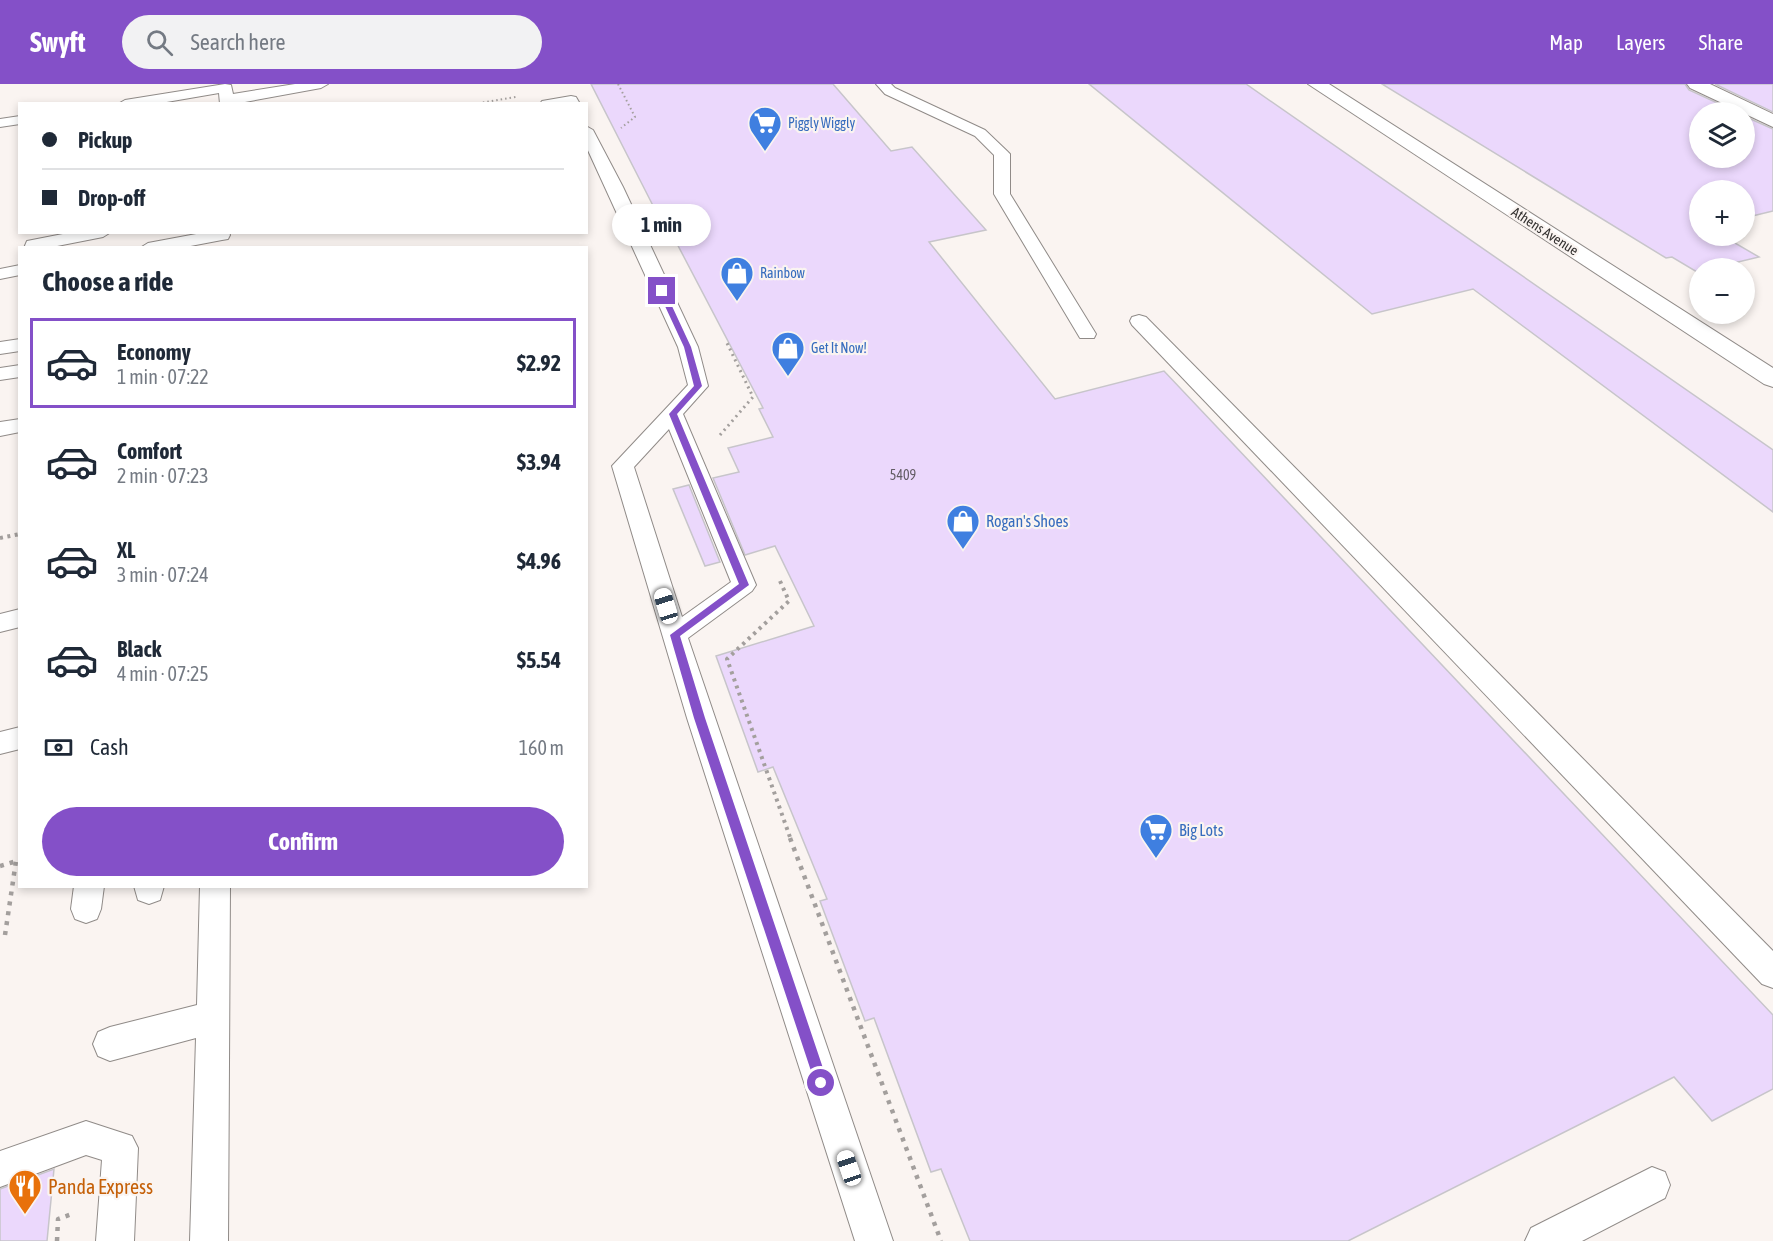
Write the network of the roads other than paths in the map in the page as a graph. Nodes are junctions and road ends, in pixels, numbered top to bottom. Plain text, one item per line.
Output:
1 (321, 84) edge
2 (883, 84) edge
3 (1317, 84) edge
4 (1696, 84) edge
5 (227, 101) edge
6 (138, 102) edge
7 (18, 120) edge
8 (1773, 121) edge
9 (0, 123) edge
10 (588, 134) edge
11 (92, 234) edge
12 (222, 238) edge
13 (33, 246) edge
14 (163, 246) edge
15 (18, 270) edge
16 (0, 274) edge
17 (1139, 321) dead end
18 (1087, 334) dead end
19 (18, 345) edge
20 (0, 348) edge
21 (18, 371) edge
22 (0, 374) edge
23 (1773, 379) edge
24 (673, 414) junction
25 (18, 425) edge
26 (0, 429) edge
27 (18, 618) edge
28 (0, 623) edge
29 (675, 635) junction
30 (18, 738) edge
31 (0, 743) edge
32 (215, 888) edge
33 (1773, 973) edge
34 (213, 1017) junction
35 (110, 1044) dead end
36 (0, 1169) edge
37 (1652, 1185) dead end
38 (115, 1241) edge
39 (209, 1241) edge
40 (874, 1241) edge
41 (1544, 1241) edge

1 - 5 lane
2 - 18 lane
3 - 23 street, Athens Avenue
4 - 8 street
5 - 6 lane
7 - 9 lane
10 - 24 lane
11 - 13 lane
12 - 14 lane
15 - 16 lane
17 - 33 lane
19 - 20 lane
21 - 22 lane
24 - 29 lane
24 - 29 lane
25 - 26 lane
27 - 28 lane
29 - 40 lane
30 - 31 lane
32 - 34 lane
34 - 35 lane
34 - 39 lane
36 - 38 lane
37 - 41 lane

